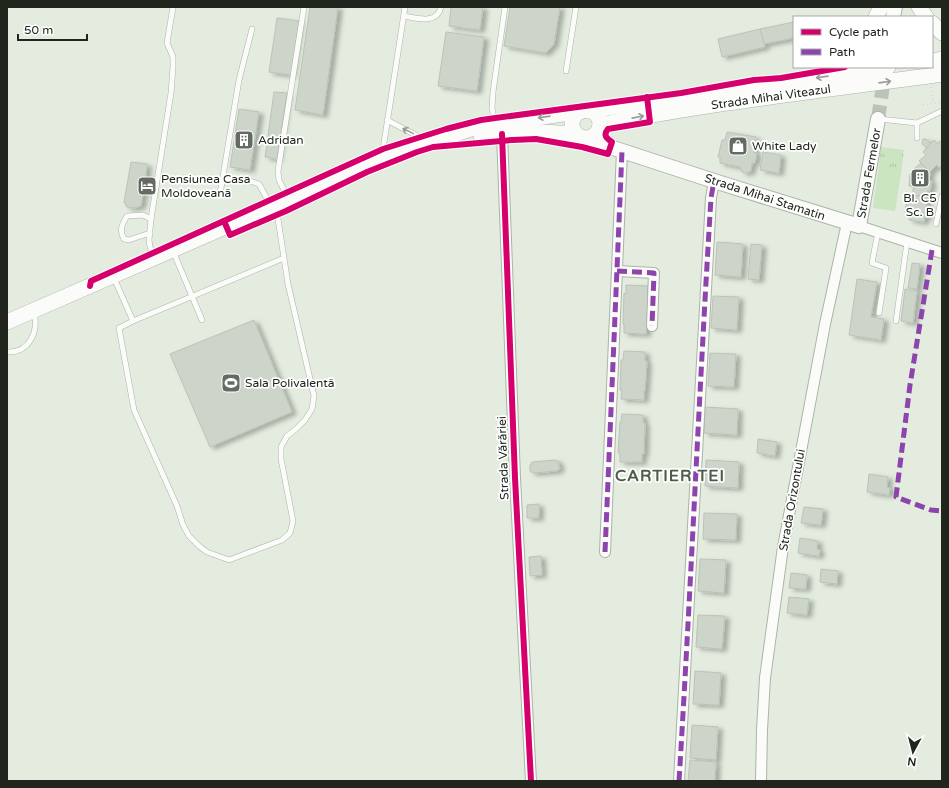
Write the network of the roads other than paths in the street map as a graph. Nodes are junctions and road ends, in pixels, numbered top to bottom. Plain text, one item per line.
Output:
1 (173, 7) edge
2 (304, 7) edge
3 (405, 7) edge
4 (441, 7) edge
5 (505, 7) edge
6 (576, 7) edge
7 (881, 7) edge
8 (919, 7) edge
9 (404, 16) junction
10 (876, 16) edge
11 (925, 16) edge
12 (933, 25) edge
13 (252, 29) dead end
14 (942, 33) edge
15 (810, 68) edge
16 (881, 68) edge
17 (566, 71) dead end
18 (936, 78) edge
19 (746, 88) junction
20 (585, 111) junction
21 (942, 111) edge
22 (878, 119) joint
23 (387, 120) junction
24 (917, 123) junction
25 (600, 125) junction
26 (498, 129) junction
27 (582, 136) junction
28 (917, 138) dead end
29 (431, 142) junction
30 (622, 151) junction
31 (381, 159) junction
32 (223, 178) junction
33 (714, 181) junction
34 (220, 194) dead end
35 (942, 196) edge
36 (279, 204) junction
37 (151, 219) junction
38 (936, 224) dead end
39 (853, 225) junction
40 (878, 232) junction
41 (150, 233) junction
42 (907, 242) junction
43 (173, 251) junction
44 (942, 253) edge
45 (156, 258) junction
46 (284, 258) junction
47 (617, 271) junction
48 (113, 276) junction
49 (192, 297) junction
50 (34, 311) junction
51 (879, 313) dead end
52 (202, 320) dead end
53 (896, 320) dead end
54 (133, 321) junction
55 (7, 322) edge
56 (652, 326) dead end
57 (7, 352) edge
58 (605, 552) dead end
59 (531, 781) edge
60 (679, 781) edge
61 (761, 781) edge

1 - 37 lane
2 - 36 lane
3 - 9 lane
4 - 9 lane
5 - 26 lane
6 - 17 lane
7 - 10 main road
8 - 11 main road
9 - 23 lane
12 - 14 main road
13 - 32 lane
15 - 19 main road
16 -> 19 main road, Strada Mihai Viteazul
25 -> 18 main road, Strada Mihai Viteazul
19 - 20 main road, Strada Mihai Viteazul
20 - 25 main road
20 -> 26 main road, Strada Mihai Viteazul
20 - 27 main road
21 - 24 lane
22 - 24 lane
22 - 39 street, Strada Fermelor
29 -> 23 lane
23 - 31 lane
24 - 28 lane
25 - 27 main road
26 - 27 main road, Strada Mihai Viteazul
26 - 29 main road, Strada Mihai Viteazul
26 - 59 street, Strada Vărăriei
27 - 30 street, Strada Mihai Stamatin
29 - 31 main road, Strada Mihai Viteazul
30 - 33 street, Strada Mihai Stamatin
30 - 47 street
31 - 36 main road, Strada Mihai Viteazul
32 - 34 lane
32 - 36 lane
33 - 39 street, Strada Mihai Stamatin
33 - 60 street
35 - 38 lane
36 - 43 main road, Strada Mihai Viteazul
36 - 46 lane
37 - 41 lane
37 - 41 lane
39 - 40 street, Strada Mihai Stamatin
39 - 61 street, Strada Orizontului
40 - 42 street, Strada Mihai Stamatin
40 - 51 lane
41 - 45 lane
42 - 44 street, Strada Mihai Stamatin
42 - 53 lane
43 - 45 main road, Strada Mihai Viteazul
43 - 49 lane
45 - 48 main road, Strada Mihai Viteazul
46 - 49 lane
46 - 54 lane
47 - 56 street
47 - 58 street
48 - 50 main road, Strada Mihai Viteazul
48 - 54 lane
49 - 52 lane
49 - 54 lane
50 - 55 main road, Strada Mihai Viteazul
50 - 57 lane

